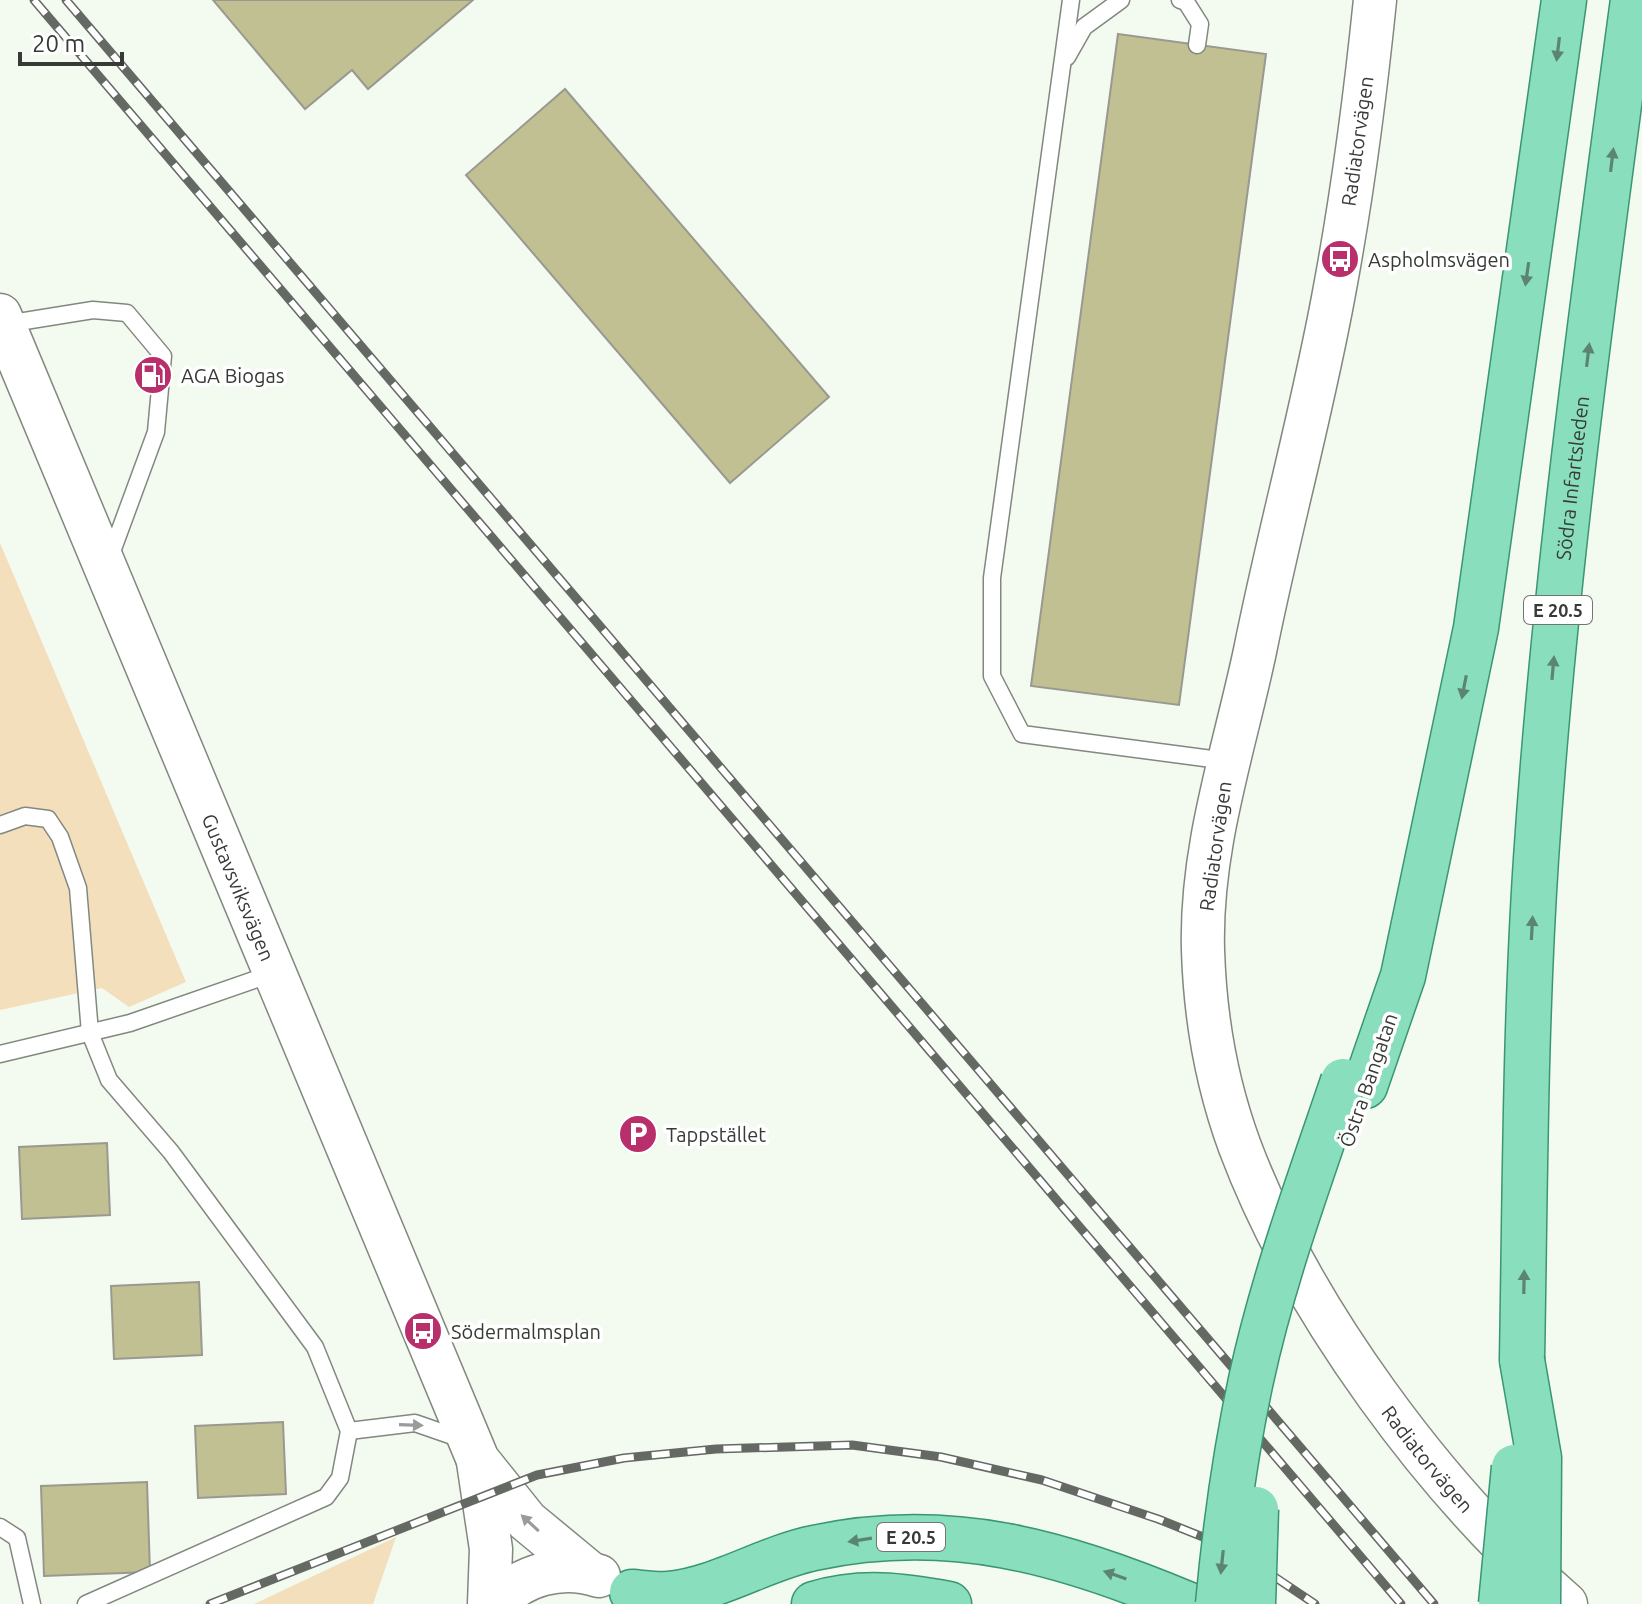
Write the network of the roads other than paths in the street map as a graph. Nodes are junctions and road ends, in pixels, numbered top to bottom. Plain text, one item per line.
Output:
1 (1071, 0) edge
2 (1121, 0) edge
3 (1180, 0) edge
4 (1375, 0) edge
5 (1564, 0) edge
6 (1633, 0) edge
7 (1197, 45) dead end
8 (1062, 65) junction
9 (2, 319) edge
10 (107, 565) junction
11 (1228, 761) junction
12 (0, 825) edge
13 (275, 973) junction
14 (90, 1033) junction
15 (0, 1054) edge
16 (1354, 1083) junction
17 (1522, 1360) junction
18 (349, 1431) junction
19 (474, 1451) junction
20 (0, 1527) edge
21 (590, 1573) junction
22 (638, 1598) edge
23 (1554, 1602) edge
24 (32, 1604) edge
25 (86, 1604) edge
26 (489, 1604) edge
27 (496, 1604) edge
28 (814, 1604) edge
29 (949, 1604) edge
30 (1187, 1604) edge
31 (1218, 1604) edge
32 (1253, 1604) edge
33 (1501, 1604) edge

1 - 8 lane
2 - 8 lane
3 - 7 lane
4 - 11 street, Radiatorvägen
5 -> 16 main road
17 -> 6 main road, Södra Infartsleden / E 20.5
8 - 11 lane
9 - 10 street, Gustavsviksvägen
9 - 10 lane
10 - 13 street, Gustavsviksvägen
11 - 23 street, Radiatorvägen
12 - 14 lane
13 - 14 lane
13 - 19 street, Gustavsviksvägen
14 - 15 lane
14 - 18 lane
16 -> 31 main road, bridge
16 - 32 main road, Östra Bangatan, bridge
17 - 23 main road, bridge
17 - 33 main road, bridge
18 -> 19 lane
18 - 25 lane
21 -> 19 street, Gustavsviksvägen
19 - 26 street, Gustavsviksvägen
20 - 24 lane
21 - 22 street
21 - 27 street
30 -> 22 main road, E 20.5
28 - 29 main road

